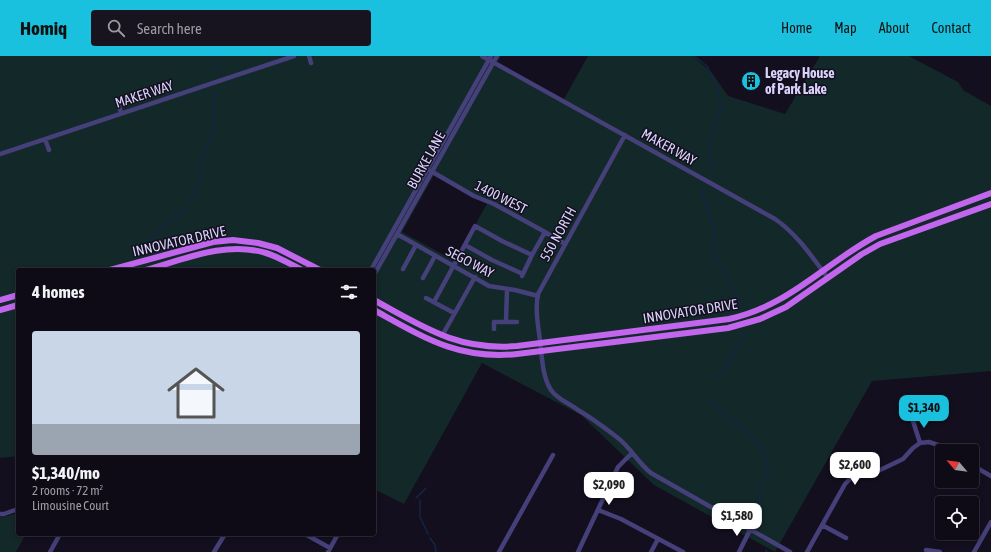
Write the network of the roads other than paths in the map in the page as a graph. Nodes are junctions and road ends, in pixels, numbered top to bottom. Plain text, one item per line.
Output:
1 (294, 56) edge
2 (309, 56) edge
3 (482, 56) edge
4 (497, 56) edge
5 (491, 59) edge
6 (311, 62) dead end
7 (118, 102) dead end
8 (122, 113) junction
9 (625, 135) junction
10 (45, 138) junction
11 (49, 150) dead end
12 (0, 154) edge
13 (430, 170) junction
14 (991, 193) edge
15 (991, 204) edge
16 (545, 232) junction
17 (397, 234) junction
18 (564, 244) junction
19 (416, 245) junction
20 (465, 245) junction
21 (532, 255) junction
22 (435, 256) junction
23 (454, 266) junction
24 (117, 268) edge
25 (153, 268) edge
26 (298, 268) edge
27 (316, 268) edge
28 (372, 268) edge
29 (403, 269) dead end
30 (376, 271) edge
31 (823, 271) junction
32 (475, 277) junction
33 (423, 278) dead end
34 (828, 278) junction
35 (507, 289) junction
36 (16, 296) edge
37 (538, 296) junction
38 (426, 298) dead end
39 (0, 300) edge
40 (376, 301) edge
41 (434, 302) junction
42 (16, 306) edge
43 (0, 310) edge
44 (376, 311) edge
45 (454, 313) junction
46 (506, 322) junction
47 (517, 322) dead end
48 (494, 329) dead end
49 (442, 336) junction
50 (540, 343) junction
51 (541, 351) junction
52 (912, 421) dead end
53 (920, 443) junction
54 (935, 444) edge
55 (632, 453) junction
56 (553, 455) dead end
57 (979, 469) edge
58 (991, 476) edge
59 (16, 510) edge
60 (598, 510) junction
61 (0, 514) edge
62 (991, 522) edge
63 (822, 526) junction
64 (750, 530) junction
65 (59, 536) edge
66 (224, 536) edge
67 (308, 536) edge
68 (337, 536) edge
69 (846, 538) dead end
70 (658, 539) junction
71 (329, 550) edge
72 (926, 550) dead end
73 (50, 552) edge
74 (214, 552) edge
75 (499, 552) edge
76 (578, 552) edge
77 (651, 552) edge
78 (683, 552) edge
79 (739, 552) edge
80 (790, 552) edge
81 (807, 552) edge
82 (940, 552) edge
83 (974, 552) edge

1 - 8 street, MAKER WAY
2 - 6 street
3 - 5 street, MAKER WAY
4 - 5 street, BURKE LANE
5 - 9 street, MAKER WAY
5 - 13 street, BURKE LANE
7 - 8 street
8 - 10 street, MAKER WAY
9 - 18 street, 550 NORTH
9 - 31 street, MAKER WAY
10 - 11 street
10 - 12 street, MAKER WAY
13 - 16 street, 1400 WEST
13 - 17 street, BURKE LANE
13 - 28 street, BURKE LANE
14 - 31 main road, INNOVATOR DRIVE
15 - 34 main road, INNOVATOR DRIVE
16 - 18 street, 1400 WEST
16 - 21 street
17 - 19 street, SEGO WAY
17 - 30 street, BURKE LANE
18 - 37 street, 550 NORTH
19 - 22 street, SEGO WAY
19 - 29 street
20 - 21 street
20 - 21 street
20 - 23 street
22 - 23 street, SEGO WAY
22 - 33 street
23 - 32 street, SEGO WAY
23 - 41 street
24 - 27 main road, INNOVATOR DRIVE
25 - 26 main road, INNOVATOR DRIVE
31 - 34 street, MAKER WAY
31 - 50 main road, INNOVATOR DRIVE
32 - 35 street, SEGO WAY
32 - 45 street
34 - 51 main road, INNOVATOR DRIVE
35 - 37 street, SEGO WAY
35 - 46 street
36 - 39 main road
37 - 50 street, 550 NORTH
38 - 41 street
40 - 49 main road, INNOVATOR DRIVE
41 - 45 street
42 - 43 main road
44 - 51 main road, INNOVATOR DRIVE
45 - 49 street
46 - 47 street
46 - 48 street
49 - 50 main road, INNOVATOR DRIVE
50 - 51 street, 550 NORTH
51 - 55 street, 550 NORTH
52 - 53 street
53 - 54 street
53 - 63 street
55 - 60 street
55 - 64 street, 550 NORTH
56 - 75 street
57 - 58 street
59 - 61 street
60 - 70 street
60 - 76 street
62 - 83 street
63 - 69 street
63 - 81 street
64 - 79 street
64 - 80 street, 550 NORTH
65 - 73 street
66 - 74 street
67 - 71 street
68 - 71 street
70 - 77 street
70 - 78 street
72 - 82 street

